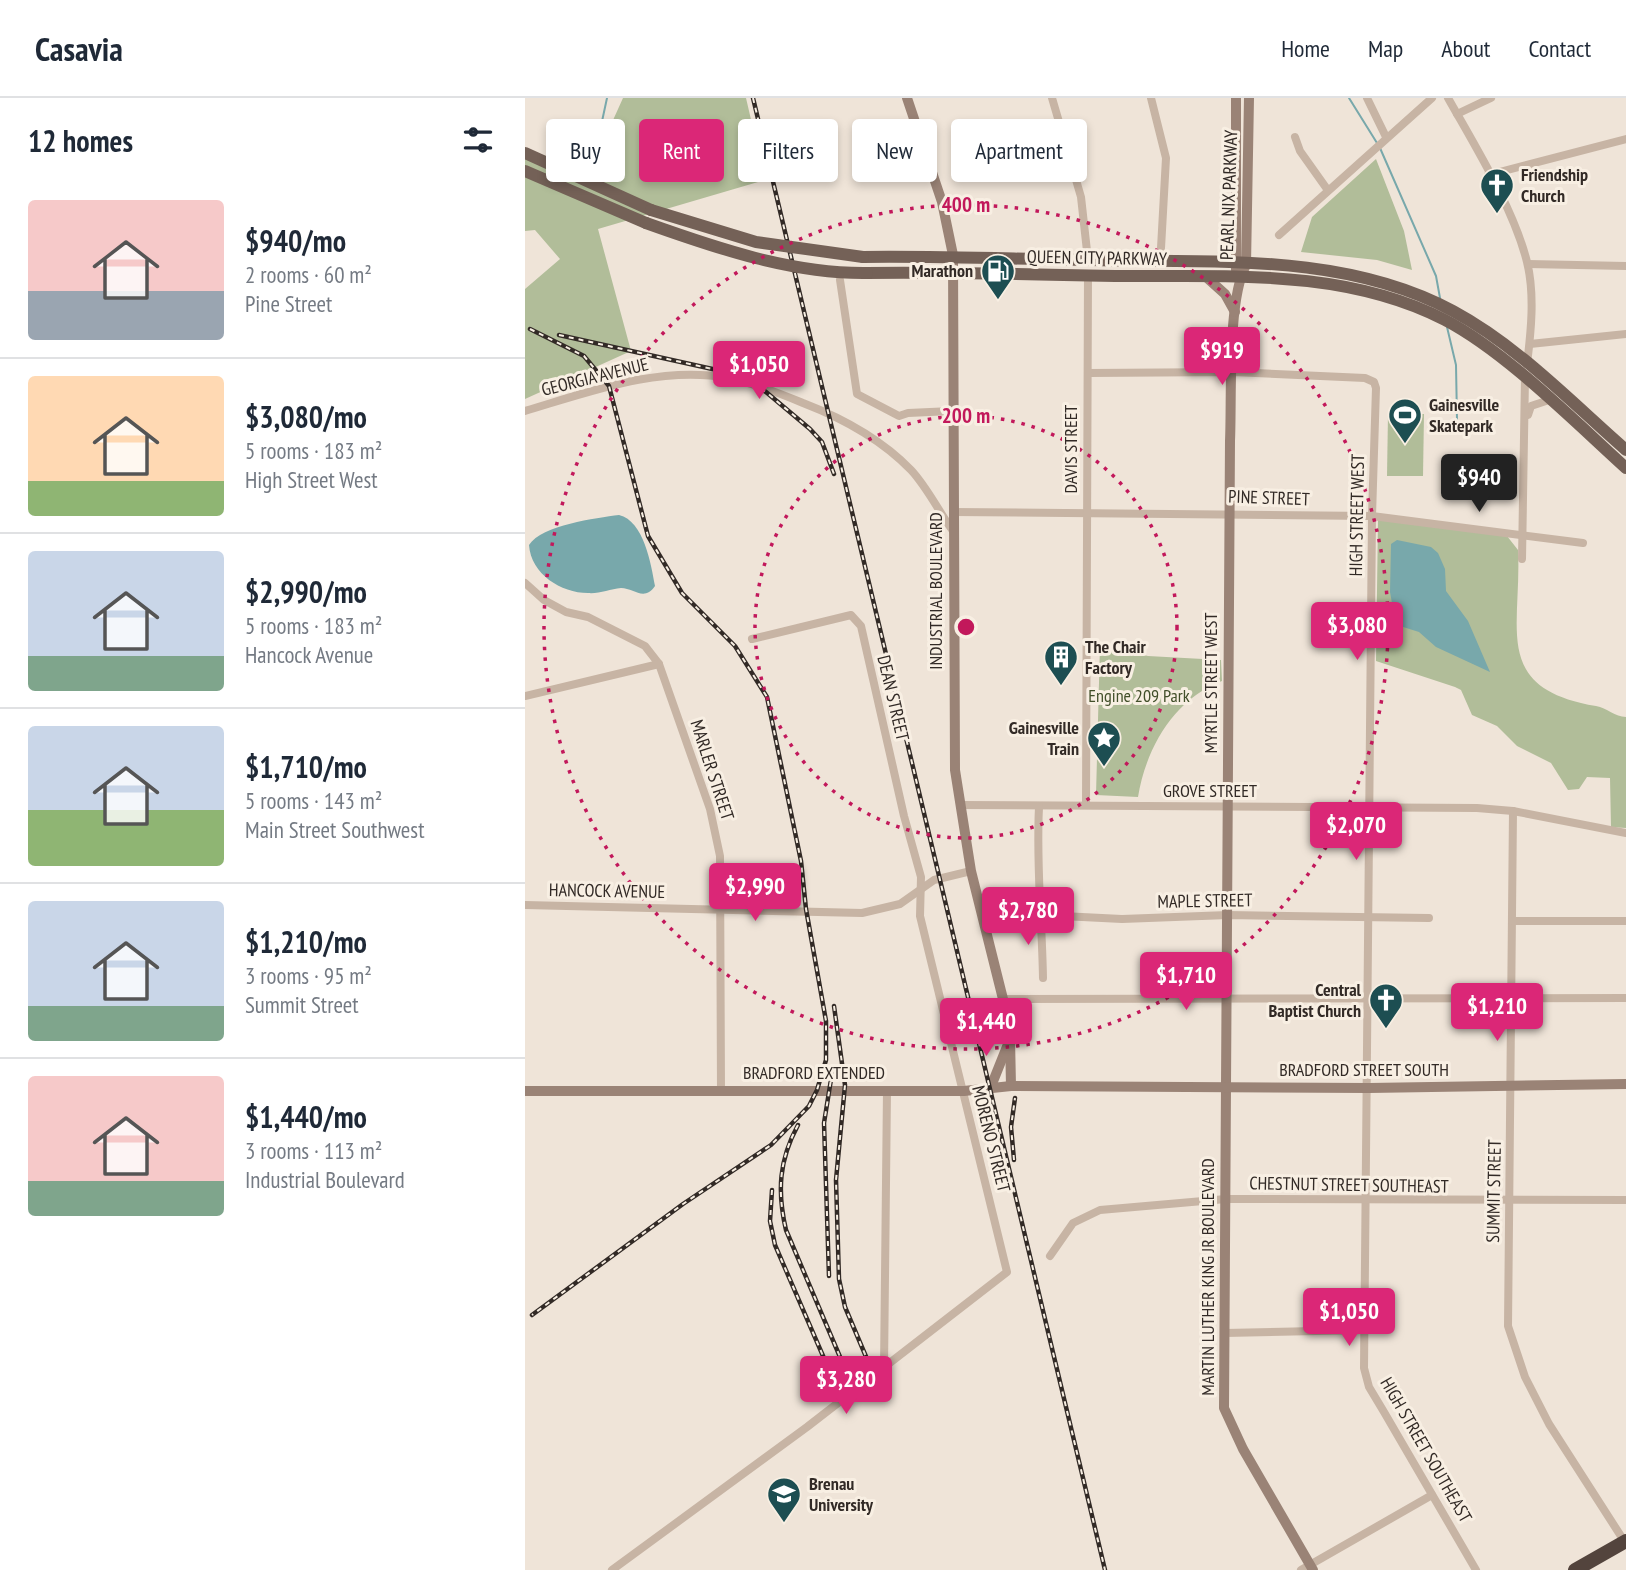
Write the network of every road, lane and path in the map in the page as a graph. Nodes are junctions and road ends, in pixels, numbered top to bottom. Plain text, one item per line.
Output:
1 (907, 98) edge
2 (1052, 98) edge
3 (1151, 98) edge
4 (1236, 98) edge
5 (1249, 98) edge
6 (1367, 98) edge
7 (1432, 98) edge
8 (1448, 98) edge
9 (1491, 98) edge
10 (1457, 114) junction
11 (1294, 137) dead end
12 (1386, 137) junction
13 (1626, 139) edge
14 (525, 153) edge
15 (525, 171) edge
16 (1488, 175) junction
17 (1327, 189) junction
18 (1279, 235) dead end
19 (1161, 248) dead end
20 (953, 255) junction
21 (1088, 260) junction
22 (1528, 264) junction
23 (1240, 265) junction
24 (1626, 266) edge
25 (954, 272) junction
26 (1089, 275) junction
27 (1205, 276) junction
28 (840, 279) dead end
29 (1239, 279) junction
30 (1235, 312) junction
31 (1626, 334) edge
32 (1530, 344) junction
33 (1527, 362) junction
34 (1233, 372) junction
35 (1089, 373) junction
36 (1525, 377) junction
37 (1549, 400) junction
38 (525, 411) edge
39 (952, 411) junction
40 (1526, 421) junction
41 (1626, 450) edge
42 (1626, 468) edge
43 (953, 512) junction
44 (1230, 512) junction
45 (1088, 514) junction
46 (1372, 516) junction
47 (953, 531) junction
48 (1523, 534) junction
49 (1583, 543) dead end
50 (1522, 559) dead end
51 (525, 583) edge
52 (525, 592) edge
53 (544, 600) junction
54 (752, 639) dead end
55 (659, 664) junction
56 (525, 696) edge
57 (960, 805) junction
58 (1086, 805) junction
59 (1039, 807) junction
60 (1228, 807) junction
61 (1371, 807) junction
62 (1513, 811) junction
63 (1626, 833) edge
64 (971, 871) junction
65 (920, 890) junction
66 (525, 905) edge
67 (721, 909) junction
68 (1042, 915) junction
69 (1228, 915) junction
70 (982, 916) junction
71 (1369, 917) junction
72 (1429, 918) dead end
73 (1512, 921) junction
74 (1626, 921) edge
75 (1043, 978) dead end
76 (1227, 998) junction
77 (1626, 998) edge
78 (1003, 999) junction
79 (1369, 999) junction
80 (1513, 999) junction
81 (1010, 1038) junction
82 (1626, 1084) edge
83 (1011, 1086) junction
84 (1511, 1086) junction
85 (1103, 1087) joint
86 (1227, 1087) junction
87 (1369, 1088) junction
88 (990, 1089) junction
89 (887, 1090) junction
90 (525, 1091) edge
91 (721, 1091) junction
92 (964, 1091) junction
93 (1226, 1199) junction
94 (1626, 1200) edge
95 (1366, 1202) junction
96 (1509, 1202) junction
97 (1050, 1255) dead end
98 (1363, 1330) junction
99 (1225, 1333) junction
100 (884, 1369) junction
101 (1432, 1494) junction
102 (1625, 1542) edge
103 (1308, 1568) edge
104 (612, 1570) edge
105 (1476, 1570) edge
106 (1575, 1570) edge

1 - 20 street, INDUSTRIAL BOULEVARD
2 - 21 street, DAVIS STREET
3 - 19 street
4 - 23 street, PEARL NIX PARKWAY
5 - 23 street, PEARL NIX PARKWAY
6 - 12 street
7 - 12 street
8 - 10 street
9 - 10 street
10 - 16 street
11 - 17 street
12 - 17 street
13 - 16 street
14 - 20 main road, QUEEN CITY PARKWAY, bridge
15 - 25 main road, QUEEN CITY PARKWAY, bridge
16 - 22 street
17 - 18 street
20 - 21 main road, QUEEN CITY PARKWAY
20 - 25 street, INDUSTRIAL BOULEVARD
21 - 23 main road, QUEEN CITY PARKWAY
21 - 26 main road, DAVIS STREET
22 - 24 street
22 - 32 street
23 - 29 street, PEARL NIX PARKWAY
23 - 33 main road, QUEEN CITY PARKWAY
25 - 26 main road, QUEEN CITY PARKWAY
25 - 39 street, INDUSTRIAL BOULEVARD
26 - 27 main road, QUEEN CITY PARKWAY
26 - 35 street, DAVIS STREET
27 - 29 main road, QUEEN CITY PARKWAY
27 - 30 street
28 - 39 street
29 - 30 street, MYRTLE STREET WEST
29 - 36 main road, QUEEN CITY PARKWAY
30 - 34 street, MYRTLE STREET WEST
31 - 32 street
32 - 33 street
33 - 36 street
33 - 41 main road, QUEEN CITY PARKWAY
34 - 35 street
34 - 44 street, MYRTLE STREET WEST
34 - 46 street, HIGH STREET WEST
35 - 45 street, DAVIS STREET
36 - 37 main road, QUEEN CITY PARKWAY
36 - 40 street
37 - 40 street
37 - 42 main road, QUEEN CITY PARKWAY
38 - 47 street, GEORGIA AVENUE
39 - 43 street, INDUSTRIAL BOULEVARD
40 - 48 street
43 - 45 street, PINE STREET
43 - 47 street, INDUSTRIAL BOULEVARD
44 - 45 street, PINE STREET
44 - 46 street, PINE STREET
44 - 60 street, MYRTLE STREET WEST
45 - 58 street, DAVIS STREET
46 - 48 street, PINE STREET
46 - 61 street, HIGH STREET WEST
47 - 57 street, INDUSTRIAL BOULEVARD
48 - 49 street, PINE STREET
48 - 50 street
51 - 53 street, MARLER STREET
52 - 53 street
53 - 55 street, MARLER STREET
54 - 65 street, DEAN STREET
55 - 56 street
55 - 67 street, MARLER STREET
57 - 59 street, GROVE STREET
57 - 64 street, INDUSTRIAL BOULEVARD
58 - 59 street, GROVE STREET
58 - 60 street, GROVE STREET
59 - 68 street
60 - 61 street, GROVE STREET
60 - 69 street, MYRTLE STREET WEST
61 - 62 street, GROVE STREET
61 - 71 street, HIGH STREET WEST
62 - 63 street, GROVE STREET
62 - 73 street, SUMMIT STREET
64 - 65 street, HANCOCK AVENUE
64 - 70 street, INDUSTRIAL BOULEVARD
65 - 67 street, HANCOCK AVENUE
65 - 92 street, MORENO STREET
66 - 67 street, HANCOCK AVENUE
67 - 91 street, MARLER STREET
68 - 69 street, MAPLE STREET
68 - 70 street, MAPLE STREET
68 - 75 street
69 - 71 street, MAPLE STREET
69 - 76 street, MYRTLE STREET WEST
70 - 78 street, INDUSTRIAL BOULEVARD
71 - 72 street, MAPLE STREET
71 - 79 street, HIGH STREET WEST
73 - 74 street
73 - 80 street, SUMMIT STREET
76 - 78 street
76 - 79 street
76 - 86 street, MYRTLE STREET WEST
77 - 80 street
78 - 81 street, INDUSTRIAL BOULEVARD
79 - 80 street
79 - 87 street, HIGH STREET WEST
80 - 84 street, SUMMIT STREET
81 - 83 street, INDUSTRIAL BOULEVARD
81 - 88 street
82 - 84 street, BRADFORD STREET SOUTH
83 - 85 street, BRADFORD EXTENDED
83 - 88 street, BRADFORD EXTENDED
84 - 87 street, BRADFORD STREET SOUTH
84 - 96 street, SUMMIT STREET
85 - 86 street, BRADFORD STREET SOUTH
86 - 87 street, BRADFORD STREET SOUTH
86 - 93 street, MARTIN LUTHER KING JR BOULEVARD
87 - 95 street, HIGH STREET SOUTHEAST
88 - 92 street, BRADFORD EXTENDED
89 - 91 street, BRADFORD EXTENDED
89 - 92 street, BRADFORD EXTENDED
89 - 100 street
90 - 91 street, BRADFORD EXTENDED
92 - 100 street, MORENO STREET
93 - 95 street, CHESTNUT STREET SOUTHEAST
93 - 97 street, CHESTNUT STREET SOUTHEAST
93 - 99 street, MARTIN LUTHER KING JR BOULEVARD
94 - 96 street, CHESTNUT STREET SOUTHEAST
95 - 96 street, CHESTNUT STREET SOUTHEAST
95 - 98 street, HIGH STREET SOUTHEAST
96 - 102 street, SUMMIT STREET
98 - 99 street
98 - 101 street, HIGH STREET SOUTHEAST
99 - 103 street, MARTIN LUTHER KING JR BOULEVARD
100 - 104 street
101 - 103 street
101 - 105 street, HIGH STREET SOUTHEAST
102 - 106 highway

